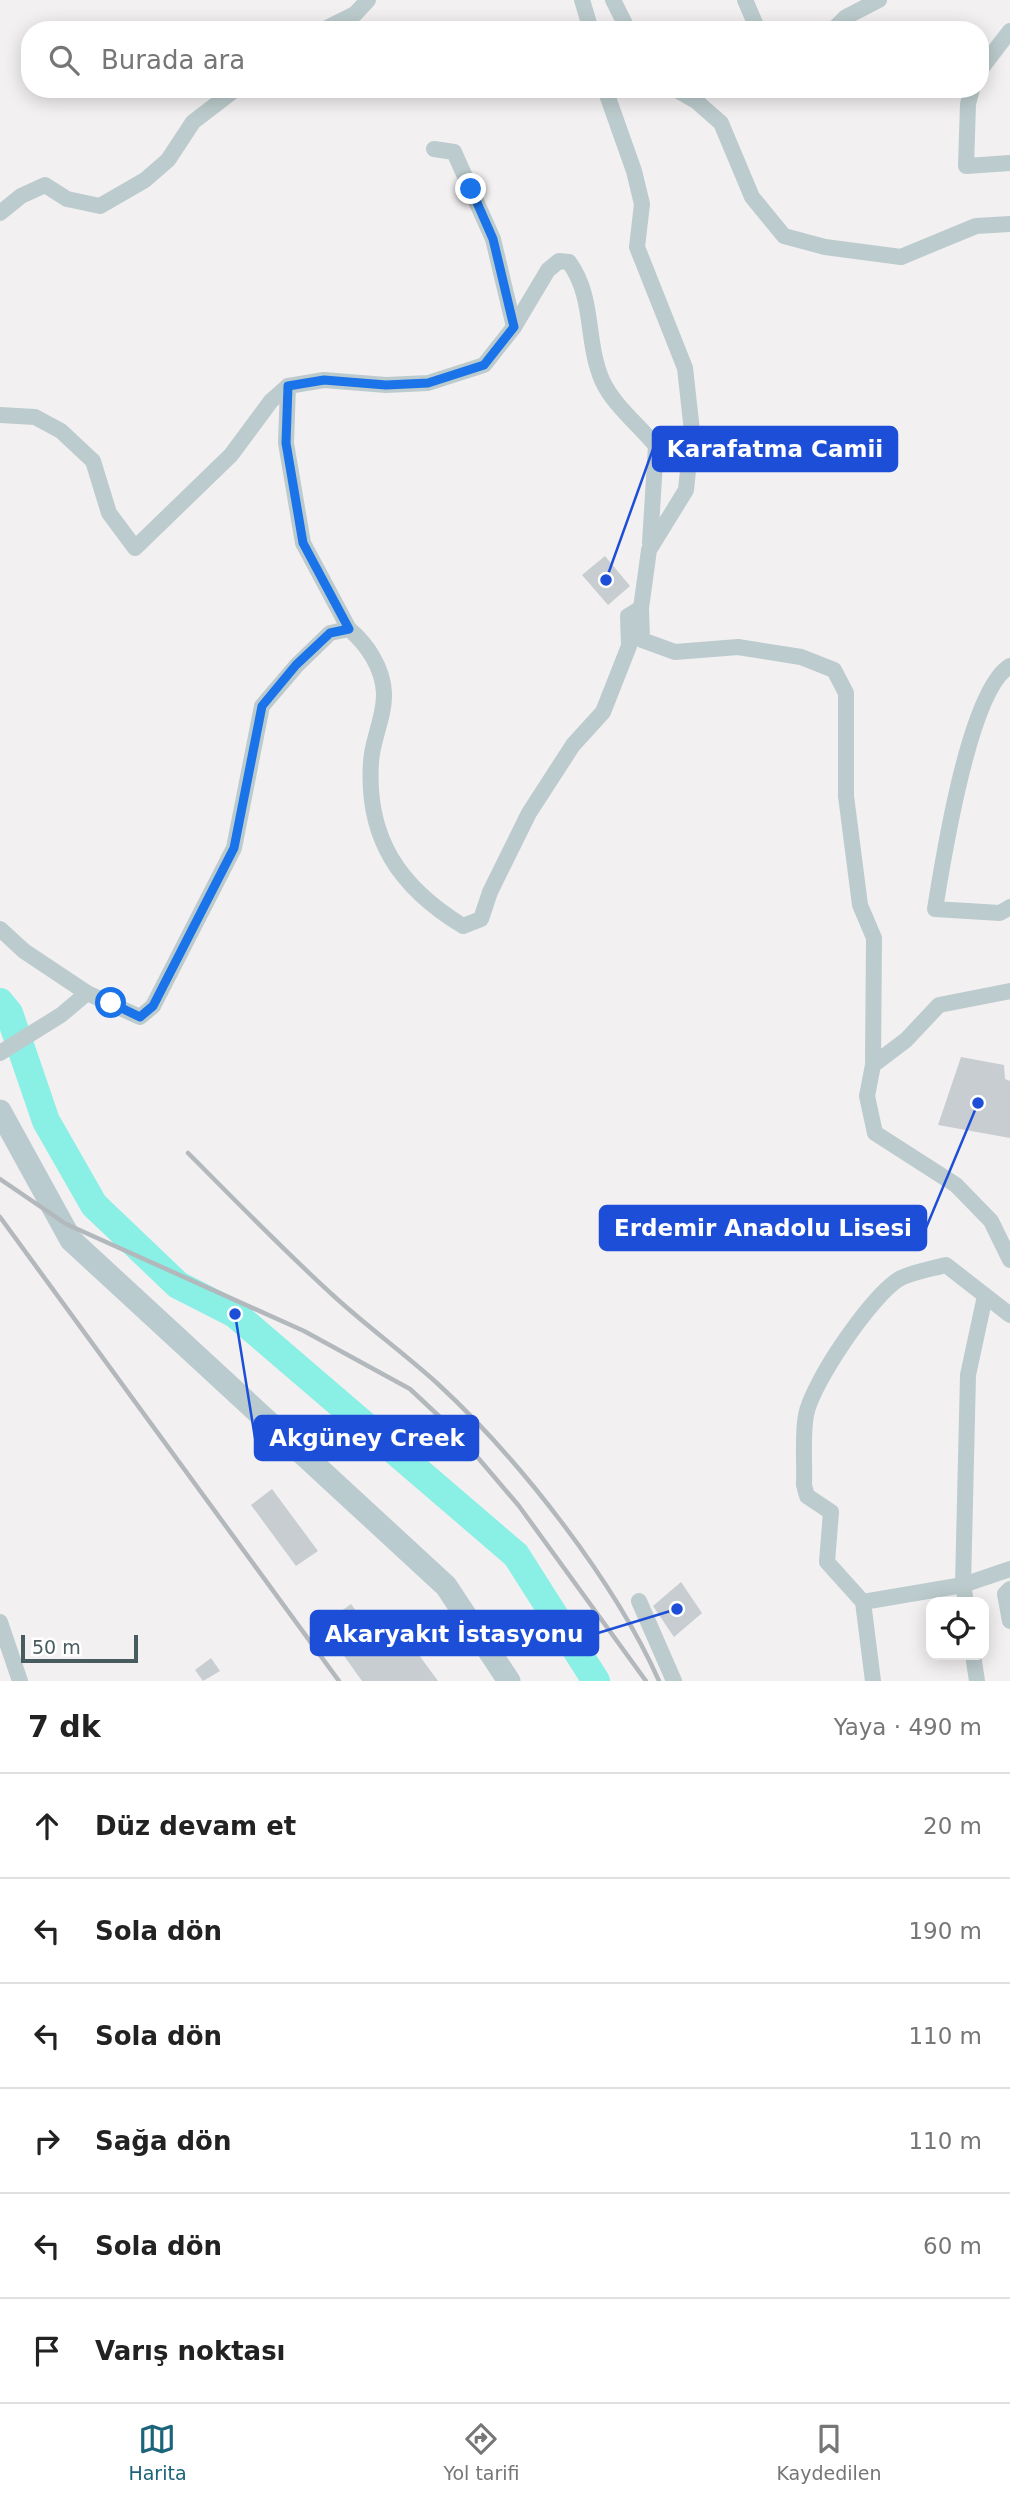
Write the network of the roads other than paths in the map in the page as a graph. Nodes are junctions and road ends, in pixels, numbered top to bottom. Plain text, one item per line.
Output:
1 (368, 0) edge
2 (582, 0) edge
3 (746, 0) edge
4 (879, 0) edge
5 (615, 1) edge
6 (341, 21) edge
7 (588, 21) edge
8 (624, 21) edge
9 (754, 21) edge
10 (842, 21) edge
11 (1010, 31) edge
12 (989, 58) edge
13 (224, 98) edge
14 (608, 98) edge
15 (690, 98) edge
16 (970, 98) edge
17 (434, 149) dead end
18 (1010, 163) edge
19 (0, 213) edge
20 (1010, 224) edge
21 (514, 327) junction
22 (288, 386) junction
23 (0, 415) edge
24 (649, 550) junction
25 (641, 608) junction
26 (349, 629) junction
27 (1010, 666) edge
28 (1010, 907) edge
29 (0, 929) edge
30 (1010, 991) edge
31 (87, 993) junction
32 (1, 1053) edge
33 (873, 1065) junction
34 (0, 1111) edge
35 (1010, 1260) edge
36 (985, 1296) junction
37 (1010, 1315) edge
38 (1010, 1569) edge
39 (963, 1585) junction
40 (1010, 1588) edge
41 (965, 1597) edge
42 (639, 1601) dead end
43 (863, 1602) junction
44 (1010, 1621) edge
45 (0, 1622) edge
46 (974, 1660) edge
47 (20, 1681) edge
48 (509, 1681) edge
49 (674, 1681) edge
50 (873, 1681) edge
51 (977, 1681) edge

1 - 6 street
2 - 7 street
3 - 9 street
4 - 10 street
5 - 8 street
11 - 12 street
13 - 19 street
14 - 24 street
15 - 20 street
16 - 18 street
17 - 21 street
21 - 22 street
21 - 24 street
22 - 23 street
22 - 26 street
24 - 25 street
25 - 26 street
25 - 33 street
26 - 31 street
27 - 28 street
29 - 31 street
30 - 33 street
31 - 32 street
33 - 35 street
34 - 48 street
36 - 37 street
36 - 39 street
36 - 43 street
38 - 39 street
39 - 41 street
39 - 43 street
40 - 44 street
42 - 49 street
43 - 50 street
45 - 47 street
46 - 51 street

